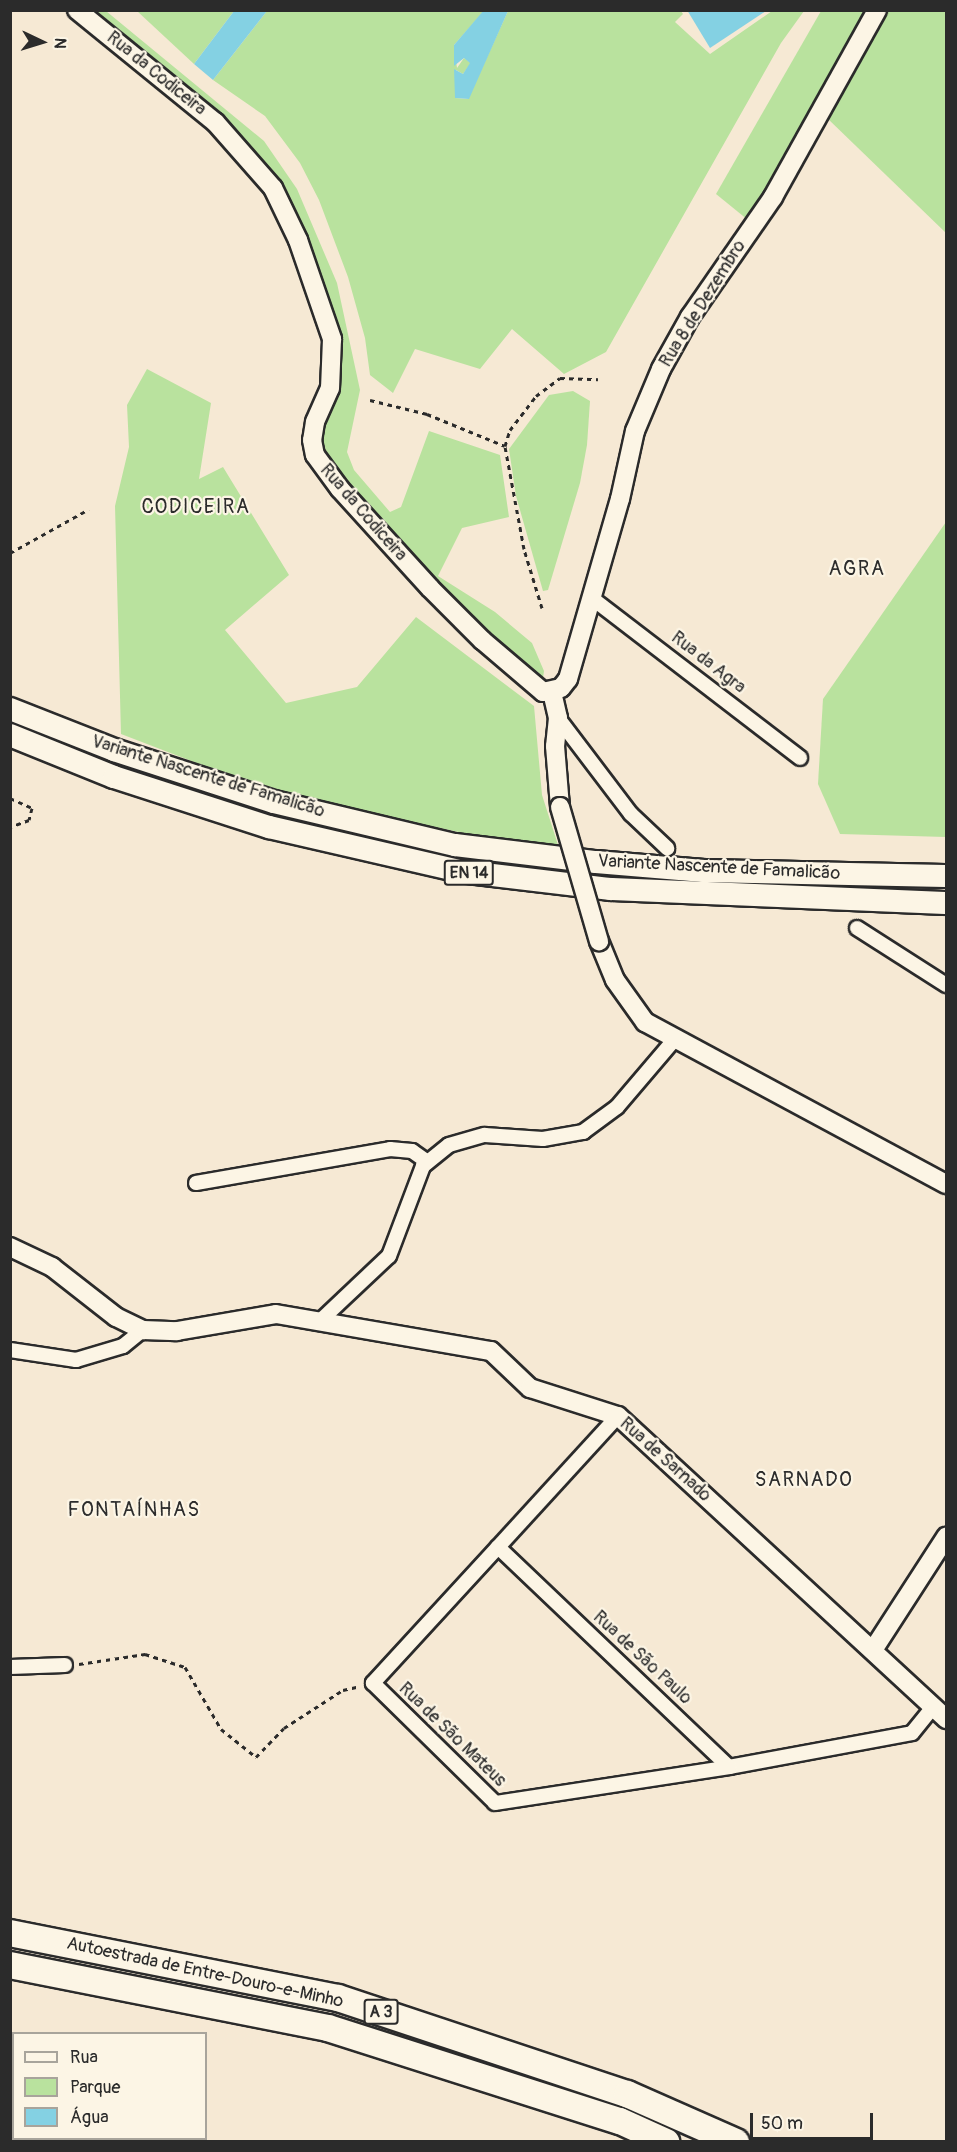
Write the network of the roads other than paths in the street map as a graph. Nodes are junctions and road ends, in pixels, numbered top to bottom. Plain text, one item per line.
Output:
1 (77, 10) edge
2 (877, 10) edge
3 (593, 599) junction
4 (552, 692) junction
5 (10, 709) edge
6 (558, 718) junction
7 (10, 735) edge
8 (801, 758) dead end
9 (667, 848) dead end
10 (946, 876) edge
11 (946, 903) edge
12 (857, 928) dead end
13 (946, 985) edge
14 (674, 1040) junction
15 (428, 1162) junction
16 (196, 1183) dead end
17 (946, 1184) edge
18 (10, 1247) edge
19 (321, 1320) junction
20 (143, 1330) junction
21 (10, 1350) edge
22 (618, 1416) junction
23 (946, 1538) edge
24 (498, 1547) junction
25 (873, 1650) junction
26 (65, 1665) road end
27 (10, 1667) edge
28 (933, 1707) junction
29 (946, 1719) edge
30 (729, 1767) junction
31 (10, 1932) edge
32 (10, 1965) edge
33 (666, 2142) edge
34 (736, 2142) edge

1 - 4 street, Rua da Codiceira
2 - 3 street, Rua 8 de Dezembro
3 - 4 street, Rua 8 de Dezembro
3 - 8 street, Rua da Agra
4 - 6 street
5 - 10 highway, Variante Nascente de Famalicão / EN 14
6 - 9 street
6 - 14 street, bridge
7 - 11 highway, Variante Nascente de Famalicão / EN 14
12 - 13 street
14 - 15 street
14 - 17 street
15 - 16 street
15 - 19 street
18 - 20 street
19 - 20 street, Rua de Sarnado
19 - 22 street, Rua de Sarnado
20 - 21 street
22 - 24 street
22 - 25 street, Rua de Sarnado
23 - 25 street
24 - 30 street, Rua de São Paulo
24 - 30 street, Rua de São Mateus
25 - 28 street, Rua de Sarnado
26 - 27 street
28 - 29 street, Rua de Sarnado
28 - 30 street
31 - 34 highway, Autoestrada de Entre-Douro-e-Minho / A 3
32 - 33 highway, Autoestrada de Entre-Douro-e-Minho / A 3

